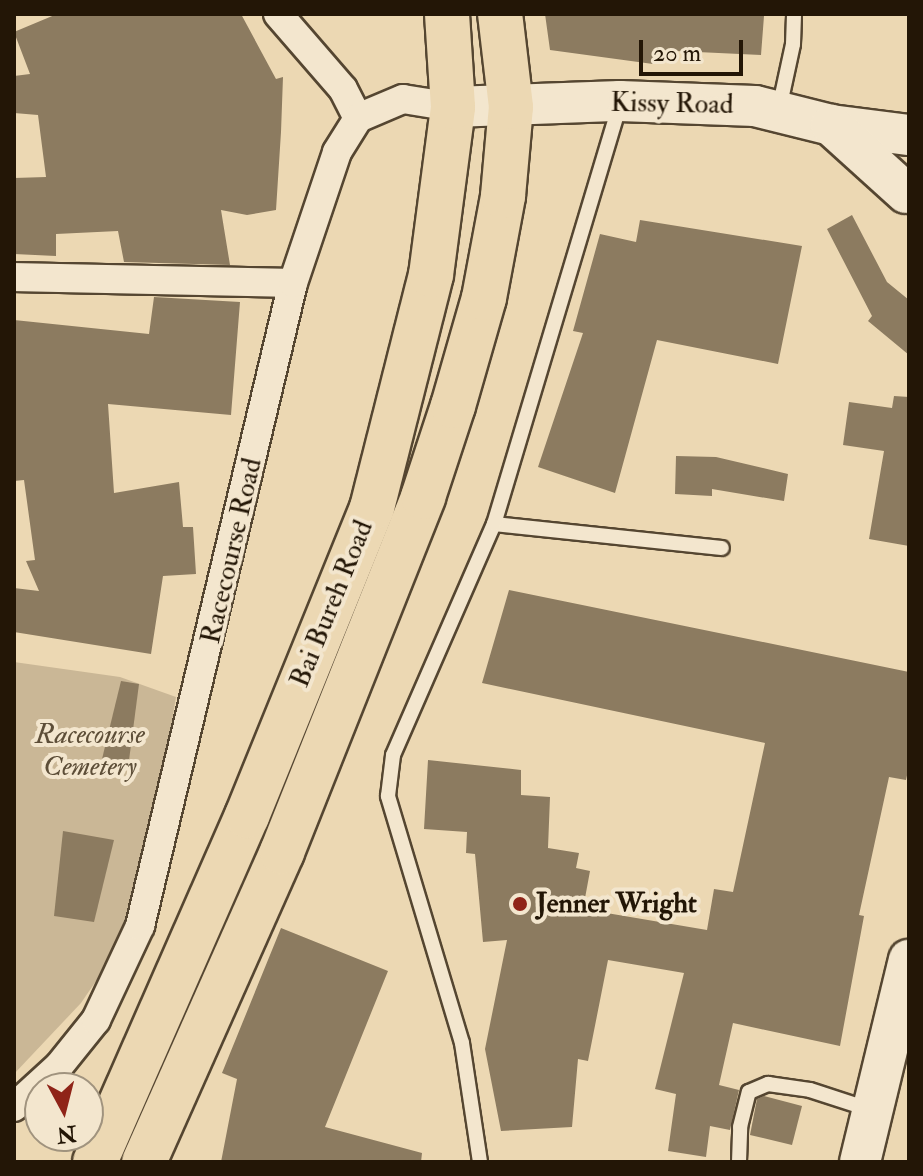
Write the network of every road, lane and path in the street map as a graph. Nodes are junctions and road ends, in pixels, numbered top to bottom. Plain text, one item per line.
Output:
1 (278, 14) edge
2 (447, 14) edge
3 (500, 14) edge
4 (794, 14) edge
5 (620, 101) junction
6 (453, 107) junction
7 (511, 107) junction
8 (779, 110) junction
9 (358, 118) junction
10 (831, 125) junction
11 (909, 135) edge
12 (908, 196) edge
13 (14, 277) edge
14 (293, 283) junction
15 (494, 524) junction
16 (722, 548) dead end
17 (909, 960) edge
18 (14, 1107) edge
19 (872, 1110) junction
20 (95, 1162) edge
21 (144, 1162) edge
22 (480, 1162) edge
23 (739, 1162) edge
24 (860, 1162) edge

1 - 9 street
2 - 6 highway, Bai Bureh Road
3 - 7 highway
4 - 8 lane
5 - 7 main road, Kissy Road
5 - 8 main road, Kissy Road
5 - 15 lane
6 - 7 main road
6 - 9 street
6 - 20 highway, Bai Bureh Road
7 - 21 highway
8 - 10 main road, Kissy Road
9 - 14 street, Racecourse Road
10 - 11 main road, Kissy Road
10 - 12 main road, Kissy Road
13 - 14 street
14 - 18 street, Racecourse Road
15 - 16 lane
15 - 22 lane
17 - 19 main road
19 - 23 lane
19 - 24 main road

